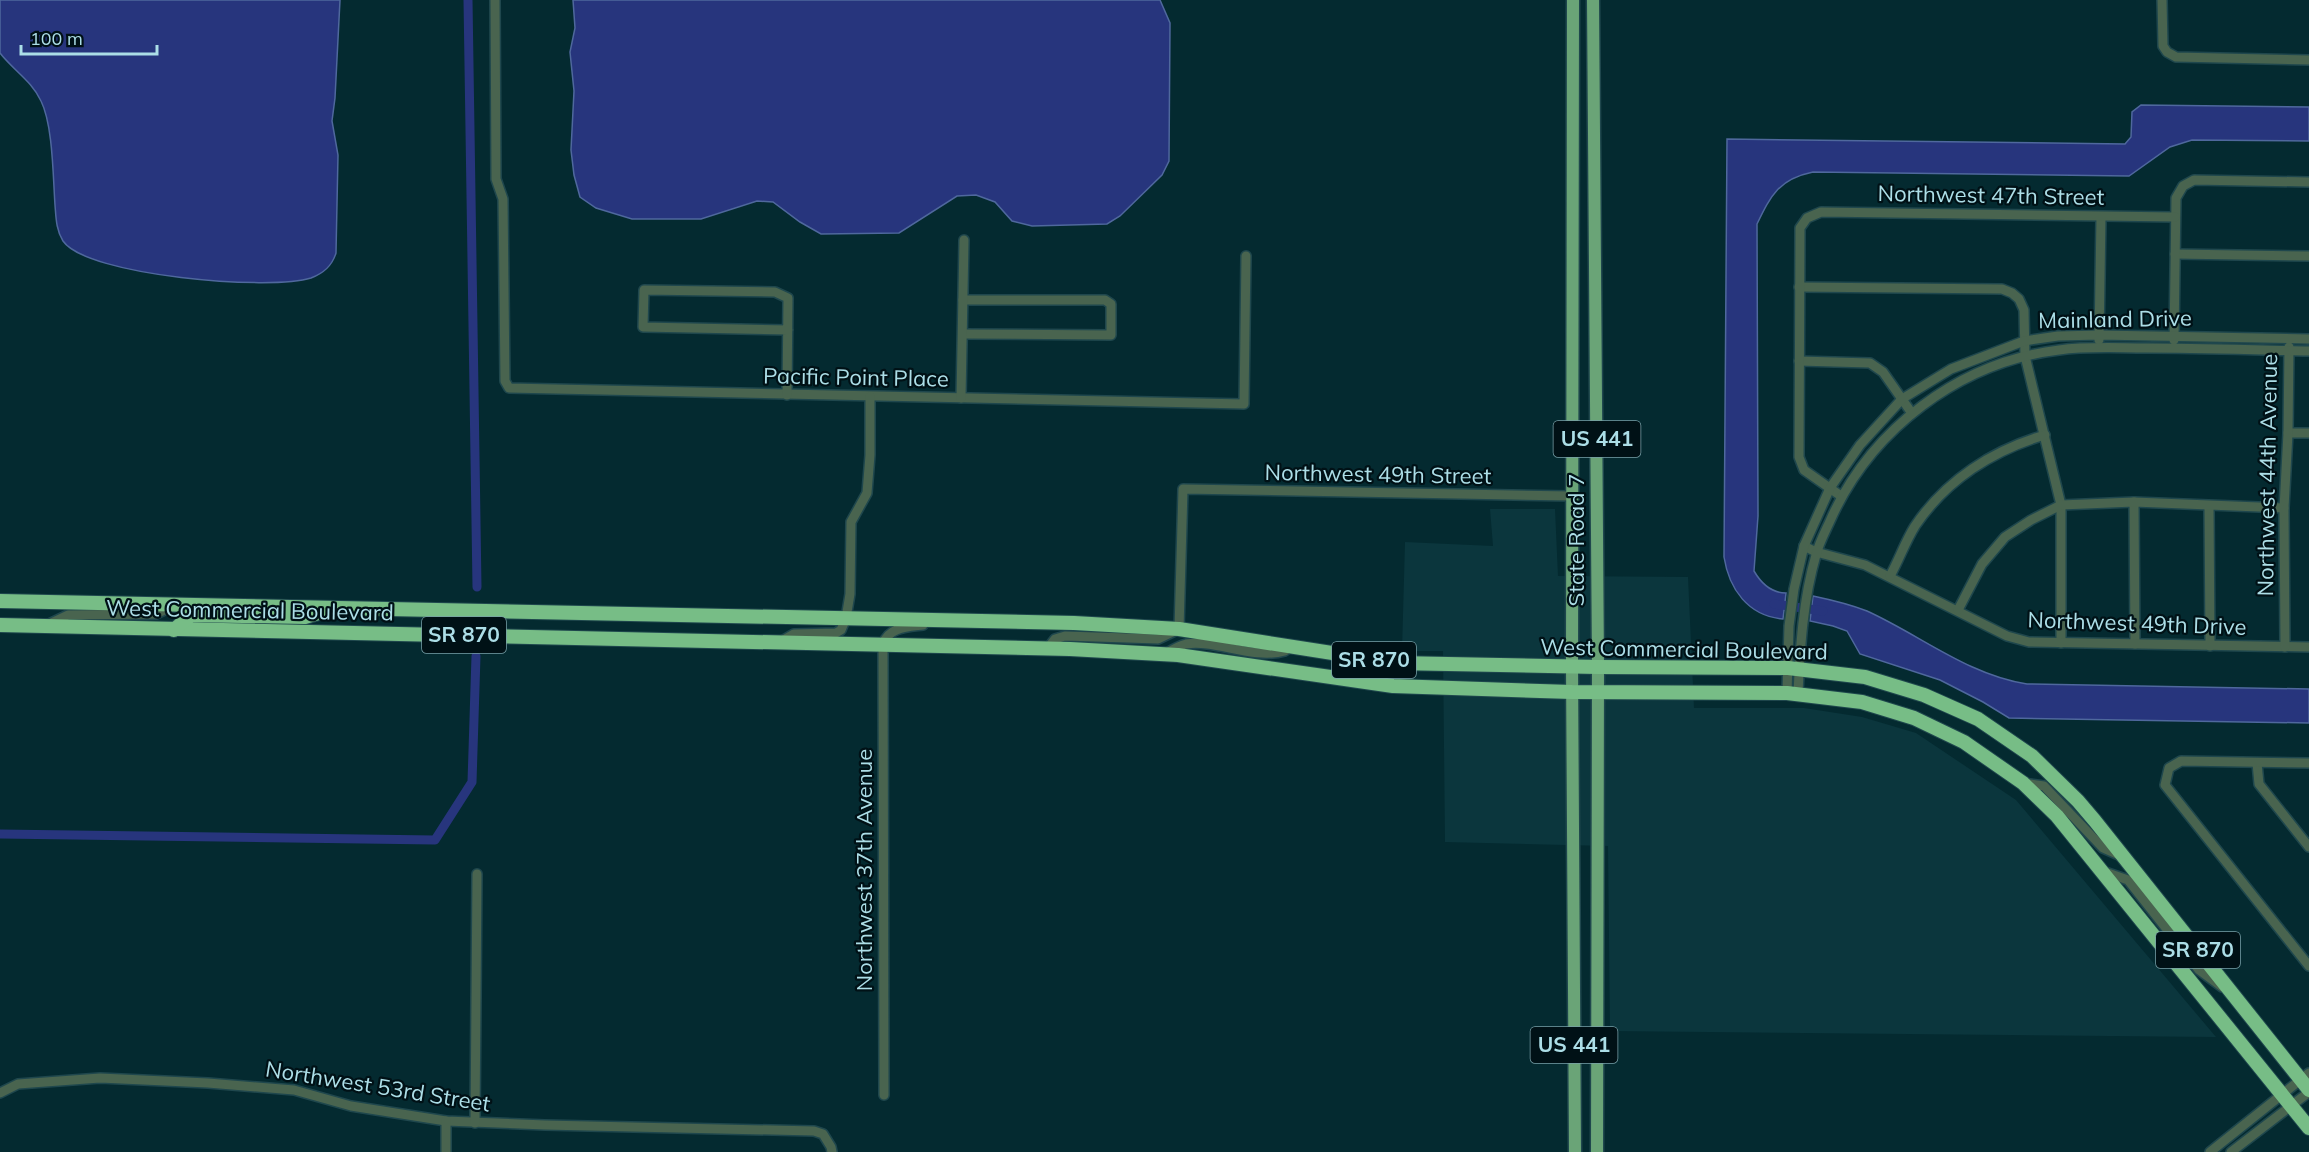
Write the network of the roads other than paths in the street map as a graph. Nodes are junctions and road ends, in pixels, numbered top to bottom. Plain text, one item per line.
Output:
1 (495, 0) edge
2 (1573, 0) edge
3 (1593, 0) edge
4 (2162, 0) edge
5 (2309, 60) edge
6 (2309, 182) edge
7 (2101, 216) junction
8 (2175, 217) junction
9 (964, 240) dead end
10 (2175, 254) junction
11 (1246, 256) dead end
12 (2309, 256) edge
13 (1799, 287) junction
14 (963, 300) junction
15 (788, 330) junction
16 (963, 334) junction
17 (2098, 334) junction
18 (2174, 335) junction
19 (2289, 339) junction
20 (2309, 339) edge
21 (2024, 341) junction
22 (2099, 348) junction
23 (2174, 348) junction
24 (2289, 351) junction
25 (2309, 351) edge
26 (2025, 356) junction
27 (1799, 361) junction
28 (787, 395) junction
29 (870, 397) junction
30 (961, 398) junction
31 (1902, 399) junction
32 (1911, 412) junction
33 (2288, 433) junction
34 (2309, 433) edge
35 (2045, 435) junction
36 (1830, 488) junction
37 (1572, 496) junction
38 (1841, 496) junction
39 (2134, 502) junction
40 (2061, 505) junction
41 (2209, 506) junction
42 (2284, 508) junction
43 (1804, 546) junction
44 (1816, 552) junction
45 (1890, 576) junction
46 (0, 601) edge
47 (177, 603) junction
48 (337, 607) junction
49 (1958, 610) junction
50 (846, 618) junction
51 (941, 620) junction
52 (0, 626) edge
53 (42, 627) junction
54 (1179, 629) junction
55 (174, 630) junction
56 (781, 642) junction
57 (883, 644) junction
58 (2061, 644) junction
59 (2135, 644) junction
60 (1287, 645) junction
61 (2210, 646) junction
62 (2286, 647) junction
63 (2309, 647) edge
64 (1048, 648) junction
65 (1165, 654) junction
66 (1572, 666) junction
67 (1598, 667) junction
68 (1793, 668) junction
69 (1572, 692) junction
70 (1598, 692) junction
71 (1792, 693) junction
72 (2257, 763) junction
73 (2309, 764) edge
74 (2023, 783) junction
75 (2309, 847) edge
76 (2125, 858) junction
77 (2103, 871) junction
78 (477, 874) dead end
79 (2309, 966) edge
80 (2234, 995) junction
81 (1573, 1032) junction
82 (1598, 1061) junction
83 (2307, 1083) edge
84 (0, 1093) edge
85 (884, 1095) dead end
86 (2287, 1100) junction
87 (446, 1120) junction
88 (475, 1123) junction
89 (2309, 1128) edge
90 (446, 1152) edge
91 (832, 1152) edge
92 (1575, 1152) edge
93 (1597, 1152) edge
94 (2210, 1152) edge
95 (2231, 1152) edge

1 - 28 street, Pacific Point Place
2 - 37 main road, State Road 7 / US 441
3 - 67 main road, State Road 7 / US 441
4 - 5 street
6 - 8 street
7 - 8 street, Northwest 47th Street
7 - 13 street, Northwest 47th Street
7 - 17 street
8 - 10 street
9 - 14 street
10 - 12 street
10 - 18 street
11 - 30 street, Pacific Point Place
13 - 21 street
13 - 27 street
14 - 16 street
14 - 16 street
15 - 15 street
15 - 28 street
16 - 30 street
17 - 18 street, Mainland Drive
17 - 21 street, Mainland Drive
17 - 22 street
18 - 19 street, Mainland Drive
18 - 23 street
19 - 20 street, Mainland Drive
19 - 24 street, Northwest 44th Avenue
21 - 26 street
21 - 31 street, Mainland Drive
22 - 23 street, Mainland Drive
22 - 26 street, Mainland Drive
23 - 24 street, Mainland Drive
24 - 25 street, Mainland Drive
24 - 33 street, Northwest 44th Avenue
26 - 32 street, Mainland Drive
26 - 35 street
27 - 31 street
27 - 36 street
28 - 29 street, Pacific Point Place
29 - 30 street, Pacific Point Place
29 - 50 street
31 - 32 street
31 - 36 street, Mainland Drive
32 - 38 street, Mainland Drive
33 - 34 street
33 - 42 street, Northwest 44th Avenue
35 - 40 street
35 - 45 street
36 - 38 street
36 - 43 street, Mainland Drive
37 - 54 street, Northwest 49th Street
37 - 66 main road, State Road 7 / US 441
38 - 44 street, Mainland Drive
39 - 40 street
39 - 41 street
39 - 59 street
40 - 49 street
40 - 58 street
41 - 42 street
41 - 61 street
42 - 62 street, Northwest 44th Avenue
43 - 44 street, Northwest 49th Drive
43 - 68 street, Mainland Drive
44 - 45 street, Northwest 49th Drive
44 - 68 street, Mainland Drive
45 - 49 street, Northwest 49th Drive
46 - 47 highway, West Commercial Boulevard / SR 870
47 - 48 highway, West Commercial Boulevard / SR 870
47 - 53 street, West Commercial Boulevard
48 - 50 highway, West Commercial Boulevard / SR 870
48 - 55 highway
49 - 58 street, Northwest 49th Drive
50 - 51 highway, West Commercial Boulevard / SR 870
50 - 56 street, West Commercial Boulevard
51 - 54 highway, West Commercial Boulevard / SR 870
51 - 57 street, West Commercial Boulevard
52 - 53 highway, West Commercial Boulevard / SR 870
53 - 55 highway, West Commercial Boulevard / SR 870
54 - 60 highway, West Commercial Boulevard / SR 870
54 - 64 street, West Commercial Boulevard
55 - 56 highway, West Commercial Boulevard / SR 870
56 - 57 highway, West Commercial Boulevard / SR 870
57 - 64 highway, West Commercial Boulevard / SR 870
57 - 85 street, Northwest 37th Avenue
58 - 59 street, Northwest 49th Drive
59 - 61 street, Northwest 49th Drive
60 - 65 street, West Commercial Boulevard
60 - 66 highway, West Commercial Boulevard / SR 870
61 - 62 street, Northwest 49th Drive
62 - 63 street, Northwest 49th Drive
64 - 65 highway, West Commercial Boulevard / SR 870
65 - 69 highway, West Commercial Boulevard / SR 870
66 - 67 highway, West Commercial Boulevard / SR 870
66 - 69 main road, State Road 7 / US 441
67 - 68 highway, West Commercial Boulevard / SR 870
67 - 70 main road, State Road 7 / US 441
68 - 71 street, Mainland Drive
68 - 76 highway, West Commercial Boulevard / SR 870
69 - 70 highway, West Commercial Boulevard / SR 870
69 - 81 main road, State Road 7 / US 441
70 - 71 highway, West Commercial Boulevard / SR 870
70 - 82 main road, State Road 7 / US 441
71 - 74 highway, West Commercial Boulevard / SR 870
72 - 73 street
72 - 75 street
72 - 79 street
74 - 76 street, West Commercial Boulevard
74 - 77 highway, West Commercial Boulevard / SR 870
76 - 80 highway, West Commercial Boulevard / SR 870
77 - 80 street, West Commercial Boulevard
77 - 86 highway, West Commercial Boulevard / SR 870
78 - 88 street
80 - 83 highway, West Commercial Boulevard / SR 870
81 - 82 main road
81 - 92 main road, State Road 7 / US 441
82 - 93 main road, State Road 7 / US 441
83 - 86 street
83 - 86 street
84 - 87 street, Northwest 53rd Street
86 - 89 highway, West Commercial Boulevard / SR 870
86 - 94 street
86 - 95 street
87 - 88 street, Northwest 53rd Street
87 - 90 street
88 - 91 street, Northwest 53rd Street

